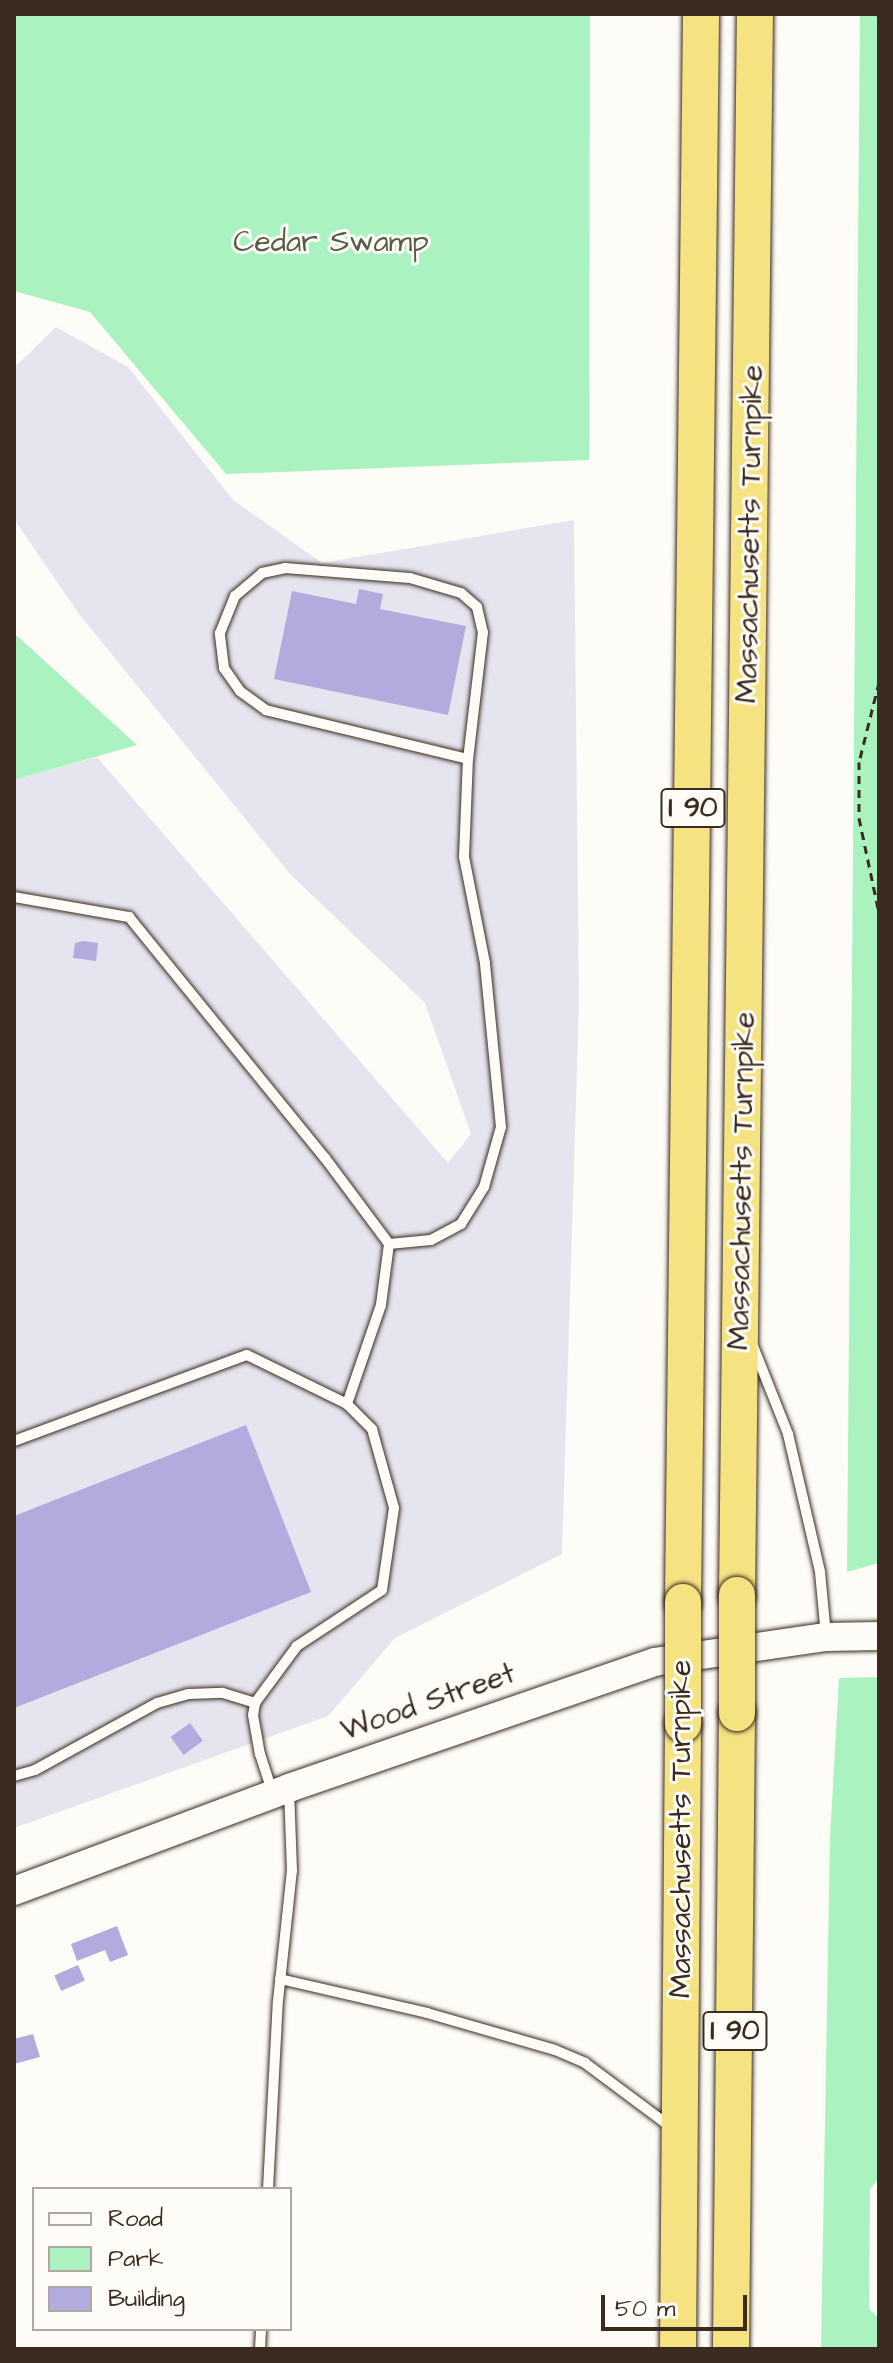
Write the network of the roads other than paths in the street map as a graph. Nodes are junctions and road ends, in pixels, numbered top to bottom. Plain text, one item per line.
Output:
1 (701, 14) edge
2 (755, 14) edge
3 (468, 759) junction
4 (14, 897) edge
5 (389, 1244) junction
6 (738, 1313) junction
7 (347, 1404) junction
8 (14, 1441) edge
9 (879, 1636) edge
10 (826, 1637) junction
11 (255, 1703) junction
12 (14, 1776) edge
13 (280, 1791) junction
14 (14, 1891) edge
15 (280, 1979) junction
16 (679, 2133) junction
17 (268, 2187) edge
18 (678, 2349) edge
19 (731, 2349) edge

1 - 16 highway, Massachusetts Turnpike / I 90, bridge
2 - 6 highway, Massachusetts Turnpike / I 90
3 - 3 lane
3 - 5 lane
4 - 5 lane
5 - 7 lane
6 - 10 lane
6 - 19 highway, Massachusetts Turnpike / I 90, bridge
7 - 8 lane
7 - 11 lane
9 - 10 main road, Wood Street
10 - 13 main road, Wood Street
11 - 12 lane
11 - 13 lane
13 - 14 main road, Wood Street
13 - 15 lane
15 - 16 lane
15 - 17 lane
16 - 18 highway, Massachusetts Turnpike / I 90

